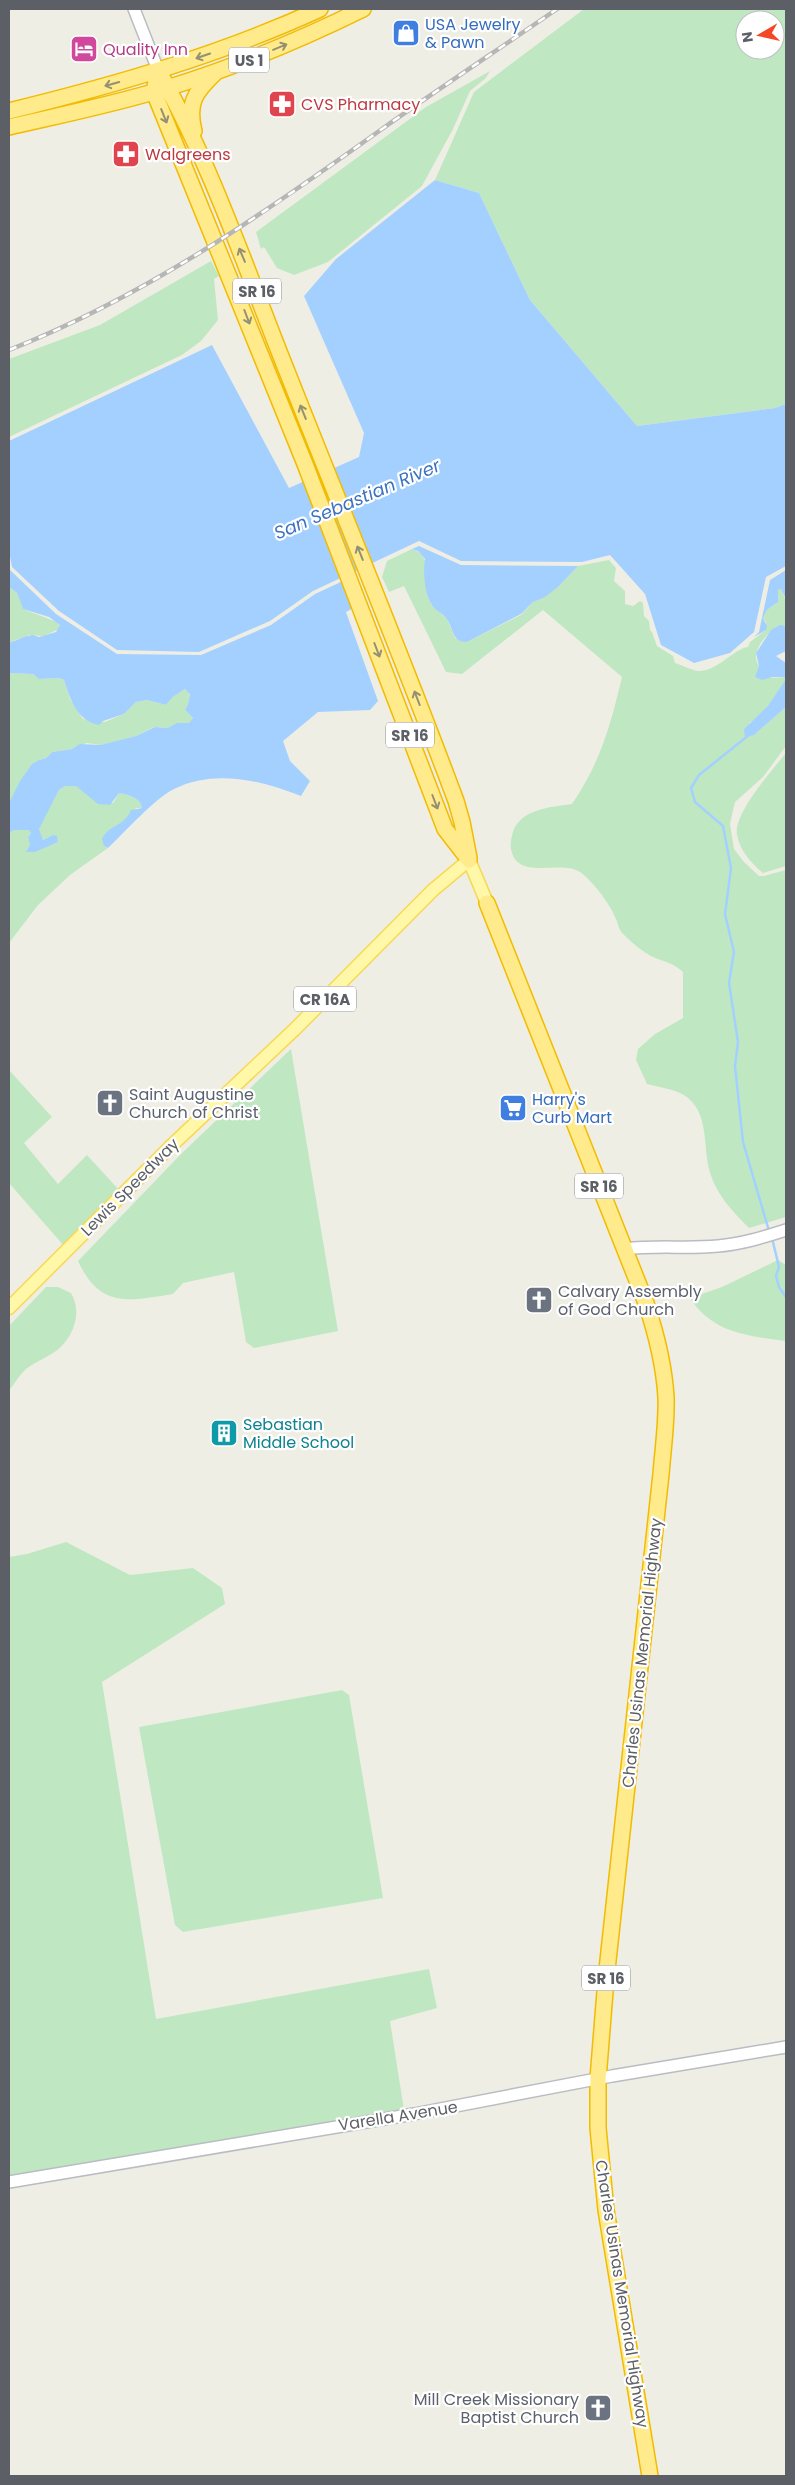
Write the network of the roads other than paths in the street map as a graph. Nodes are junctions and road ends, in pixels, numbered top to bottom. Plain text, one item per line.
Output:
1 (134, 9) edge
2 (320, 9) edge
3 (363, 9) edge
4 (158, 70) junction
5 (217, 71) junction
6 (161, 90) junction
7 (9, 110) edge
8 (9, 127) edge
9 (202, 159) junction
10 (469, 860) junction
11 (487, 903) joint
12 (782, 1231) edge
13 (624, 1249) junction
14 (9, 1308) edge
15 (786, 2047) edge
16 (598, 2079) junction
17 (9, 2182) edge
18 (650, 2476) edge

1 - 4 street
2 -> 4 highway, US 1
5 -> 3 highway, US 1
4 - 6 highway
4 -> 7 highway, US 1
5 - 6 highway, US 1
5 - 9 highway
6 - 8 highway, US 1
6 - 9 highway, Charles Usinas Memorial Highway / SR 16
6 -> 10 highway, Charles Usinas Memorial Highway / SR 16
10 -> 9 highway, Charles Usinas Memorial Highway / SR 16
10 - 11 main road, Charles Usinas Memorial Highway / SR 16
10 - 14 main road, Lewis Speedway / CR 16A
11 - 13 highway, Charles Usinas Memorial Highway / SR 16
12 - 13 street
13 - 16 highway, Charles Usinas Memorial Highway / SR 16
15 - 16 street, Varella Avenue
16 - 17 street, Varella Avenue
16 - 18 highway, Charles Usinas Memorial Highway / SR 16

